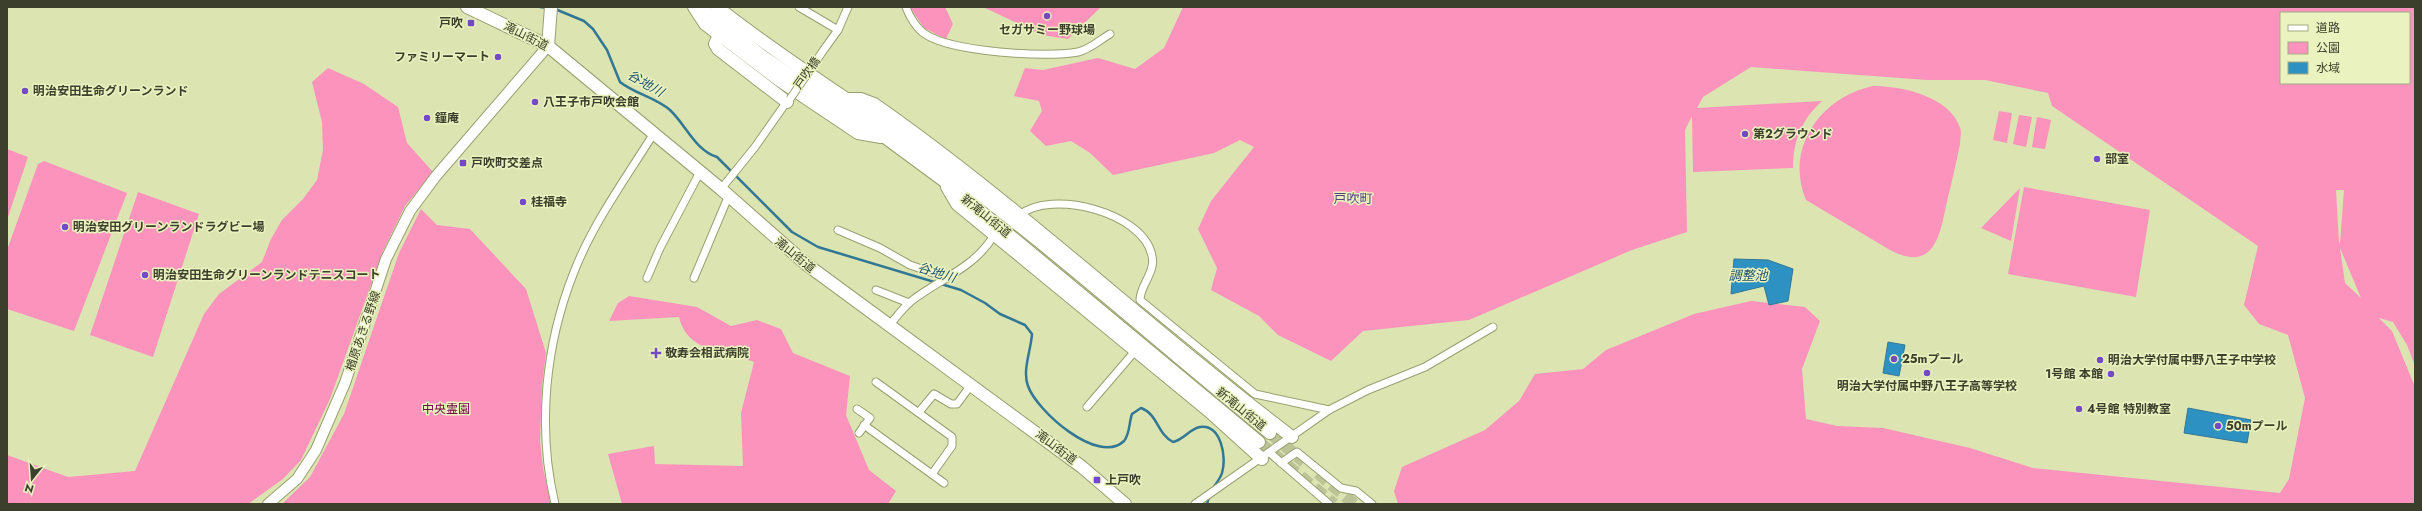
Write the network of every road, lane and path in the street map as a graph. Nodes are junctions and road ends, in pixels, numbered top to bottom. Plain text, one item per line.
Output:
1 (467, 7) edge
2 (694, 7) edge
3 (700, 7) edge
4 (717, 7) edge
5 (799, 7) edge
6 (848, 7) edge
7 (906, 7) edge
8 (551, 10) edge
9 (838, 30) junction
10 (1110, 34) dead end
11 (718, 35) junction
12 (548, 46) junction
13 (844, 99) junction
14 (788, 101) junction
15 (654, 133) junction
16 (886, 138) junction
17 (700, 172) junction
18 (943, 180) junction
19 (726, 189) junction
20 (1020, 215) junction
21 (838, 230) dead end
22 (994, 235) junction
23 (647, 278) dead end
24 (694, 278) dead end
25 (947, 278) junction
26 (876, 290) dead end
27 (908, 303) junction
28 (1137, 304) junction
29 (889, 325) junction
30 (1493, 327) dead end
31 (1136, 350) junction
32 (876, 382) dead end
33 (971, 385) junction
34 (1087, 407) dead end
35 (857, 409) dead end
36 (1329, 410) junction
37 (920, 412) junction
38 (864, 426) junction
39 (1270, 432) tunnel mouth
40 (858, 433) dead end
41 (1292, 437) junction
42 (1259, 442) tunnel mouth
43 (1266, 456) junction
44 (1281, 463) junction
45 (932, 474) junction
46 (944, 483) dead end
47 (268, 504) edge
48 (555, 504) edge
49 (1125, 504) edge
50 (1195, 504) edge
51 (1329, 504) edge
52 (1372, 504) edge

1 - 12 main road, 滝山街道
2 - 11 main road
3 - 16 main road, 新滝山街道
4 - 13 main road, 新滝山街道
5 - 9 street
6 - 9 street, 戸吹橋
7 - 10 street
8 - 12 main road
9 - 14 street, 戸吹橋, bridge
11 - 14 main road
11 - 16 main road
12 - 15 main road, 滝山街道
12 - 47 main road, 楢原あきる野線
13 - 20 main road
13 - 39 main road, 新滝山街道
14 - 19 street, 戸吹橋
15 - 17 main road, 滝山街道
15 - 48 street
16 - 18 main road, 新滝山街道
17 - 19 main road, 滝山街道
17 - 23 street
18 - 22 main road
18 - 42 main road, 新滝山街道
19 - 24 street, 戸吹橋
19 - 29 main road, 滝山街道
20 - 28 main road
20 - 28 street
21 - 25 street
22 - 25 street
22 - 31 main road
25 - 27 street
26 - 27 street
27 - 29 street
28 - 36 street
28 - 41 main road
29 - 33 main road, 滝山街道
30 - 36 street
31 - 34 street
31 - 43 main road
32 - 37 street
33 - 37 street
33 - 49 main road, 滝山街道
35 - 38 street
36 - 41 street
37 - 45 street
38 - 40 street
38 - 45 street
41 - 43 street
43 - 44 street
43 - 50 street
44 - 51 street
44 - 52 street
45 - 46 street

